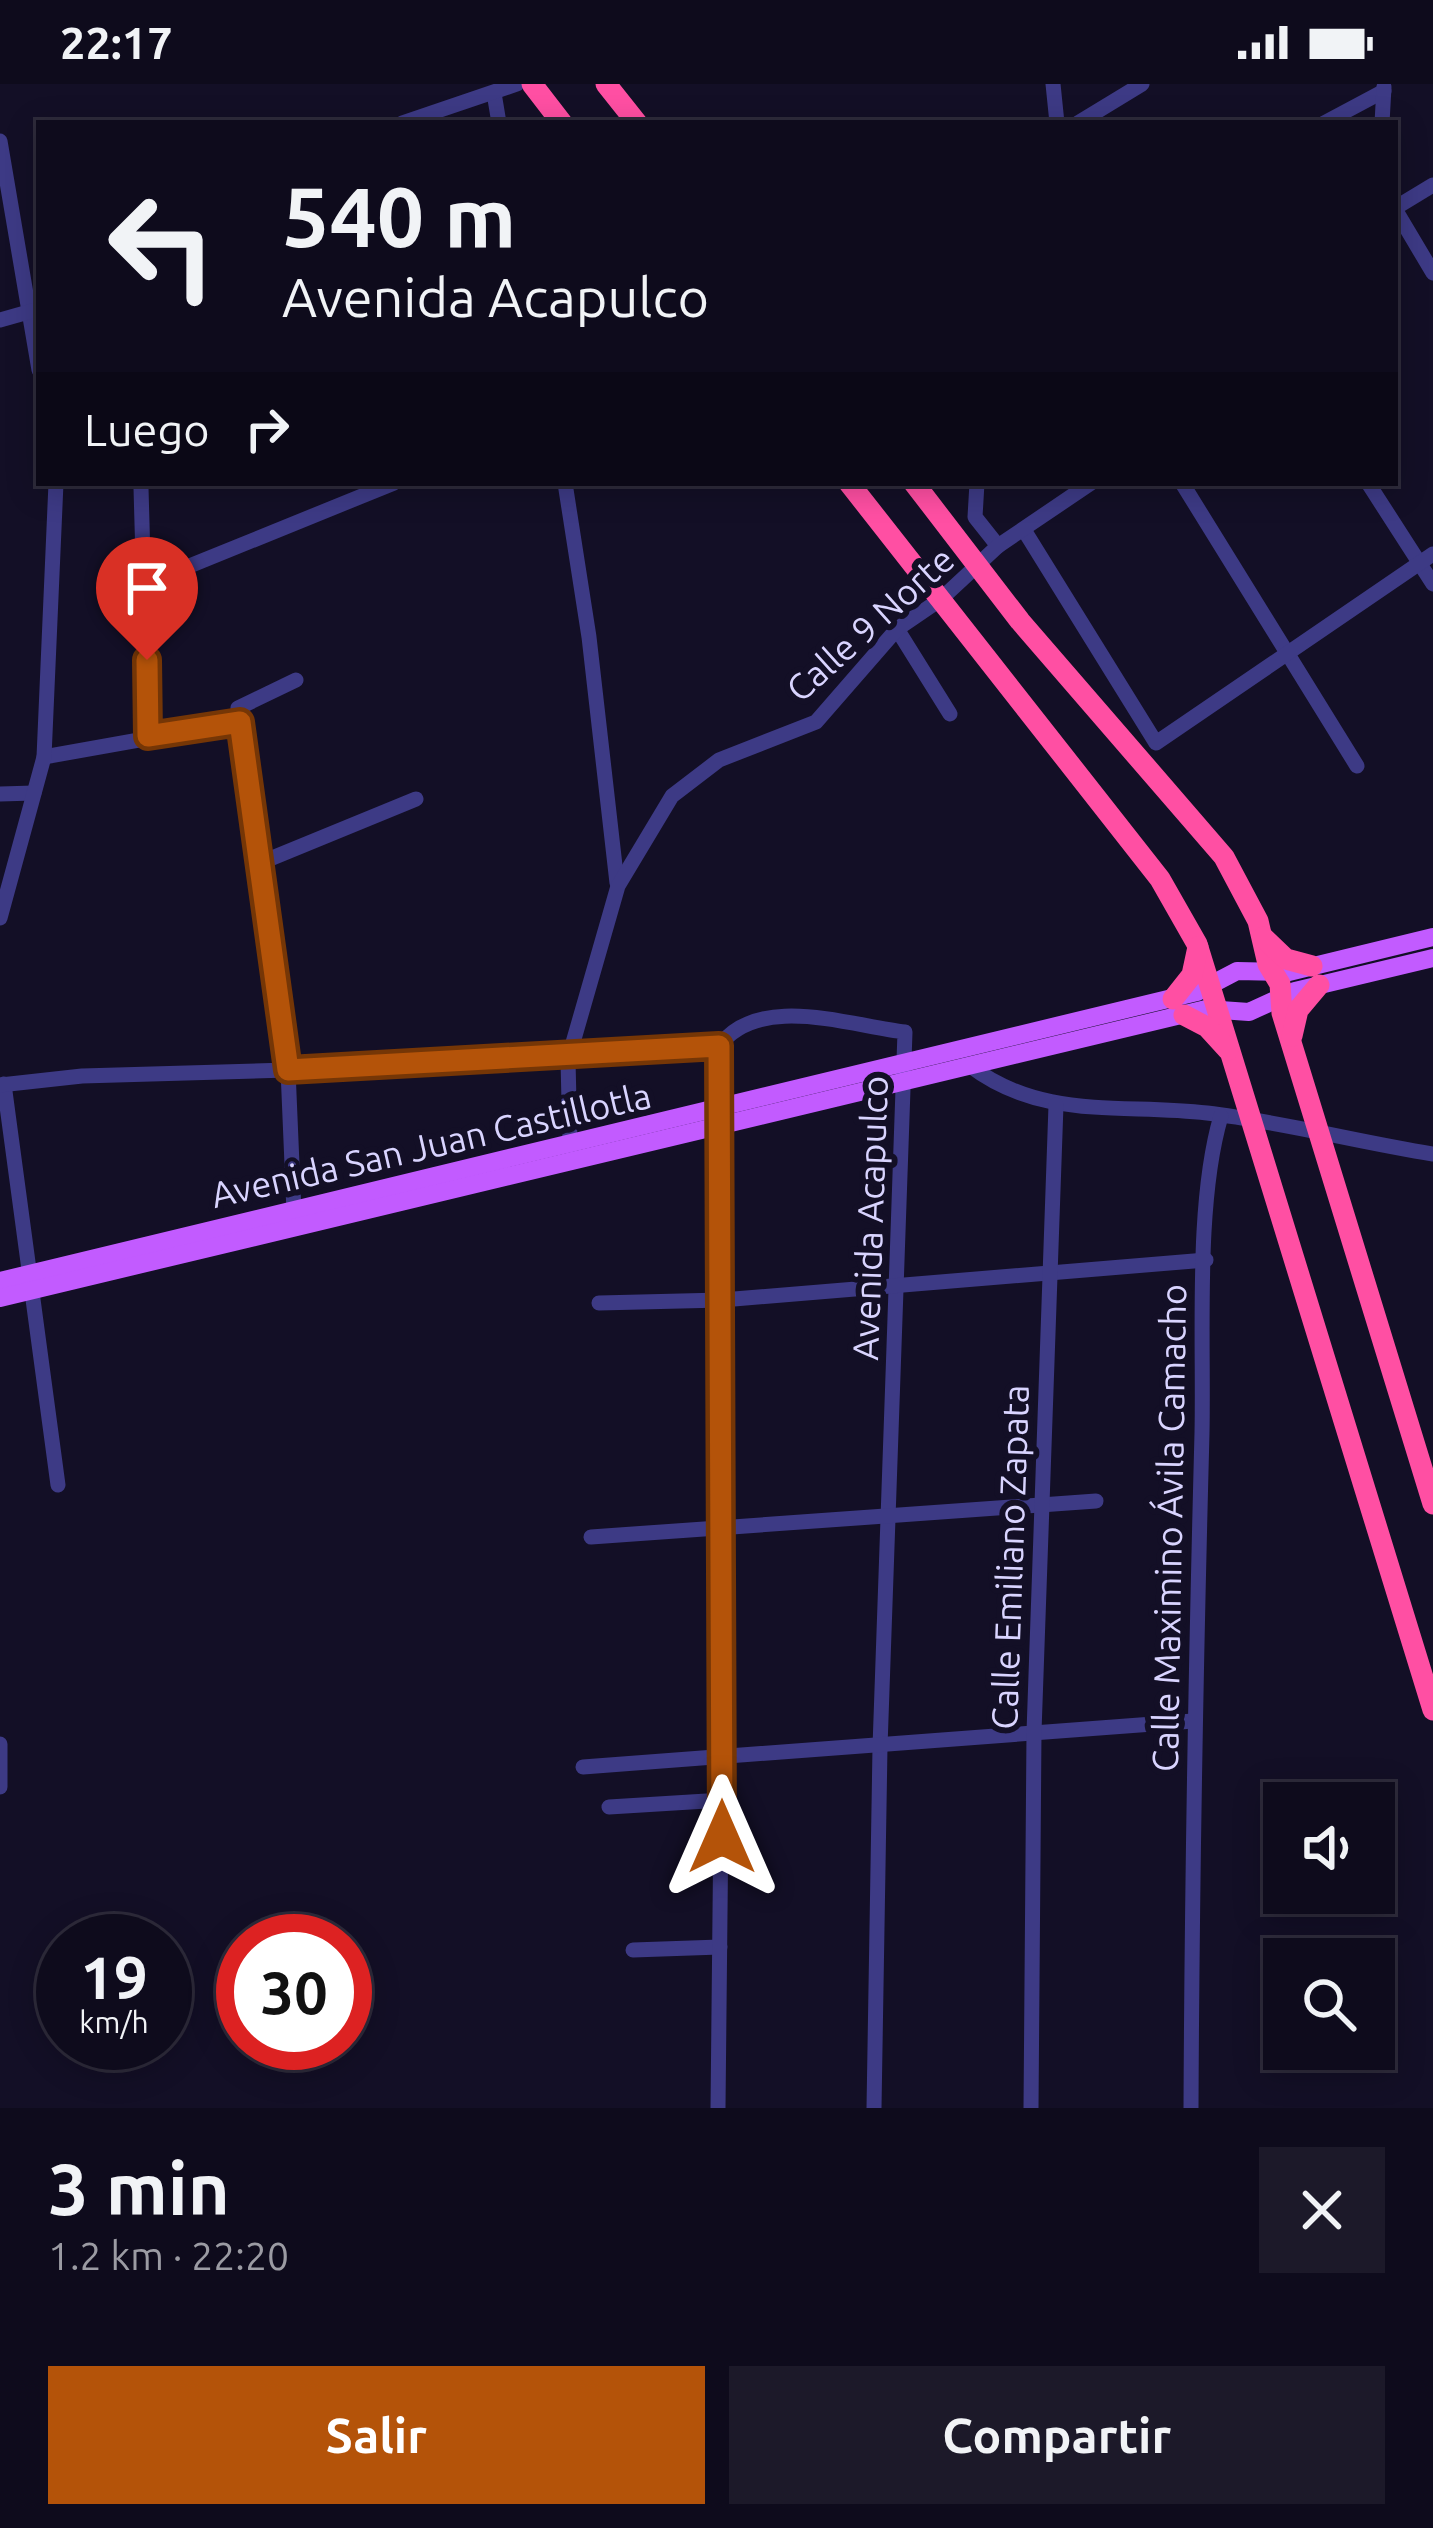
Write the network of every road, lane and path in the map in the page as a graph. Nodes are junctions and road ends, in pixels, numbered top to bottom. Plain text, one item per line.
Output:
1 (517, 84) edge
2 (532, 84) edge
3 (606, 84) edge
4 (1053, 84) edge
5 (1142, 84) edge
6 (1384, 87) edge
7 (494, 93) junction
8 (411, 120) edge
9 (498, 120) edge
10 (560, 120) edge
11 (635, 120) edge
12 (1057, 120) edge
13 (1083, 120) edge
14 (1329, 120) edge
15 (1382, 120) edge
16 (0, 142) edge
17 (1433, 185) edge
18 (1398, 206) edge
19 (1398, 213) edge
20 (5, 216) edge
21 (1433, 273) edge
22 (33, 311) edge
23 (0, 320) edge
24 (56, 486) edge
25 (387, 486) edge
26 (565, 486) edge
27 (851, 486) edge
28 (916, 486) edge
29 (977, 486) edge
30 (1087, 486) edge
31 (1184, 486) edge
32 (1370, 486) edge
33 (141, 488) dead end
34 (1024, 530) junction
35 (998, 546) junction
36 (1426, 559) edge
37 (976, 568) junction
38 (146, 584) junction
39 (1433, 584) edge
40 (941, 599) junction
41 (897, 629) junction
42 (1288, 651) junction
43 (296, 680) dead end
44 (950, 713) dead end
45 (240, 722) junction
46 (148, 736) junction
47 (44, 757) junction
48 (1357, 766) dead end
49 (34, 793) junction
50 (0, 794) edge
51 (416, 799) dead end
52 (260, 863) junction
53 (618, 886) junction
54 (0, 918) edge
55 (1263, 937) junction
56 (1433, 937) edge
57 (1198, 947) junction
58 (1433, 958) edge
59 (1273, 972) junction
60 (1316, 975) junction
61 (1212, 986) junction
62 (1279, 996) junction
63 (1178, 1007) junction
64 (1218, 1009) junction
65 (1292, 1042) junction
66 (719, 1046) junction
67 (571, 1052) junction
68 (969, 1065) junction
69 (1235, 1067) junction
70 (288, 1070) junction
71 (905, 1074) junction
72 (2, 1084) edge
73 (1056, 1105) junction
74 (722, 1116) junction
75 (1221, 1116) junction
76 (1252, 1121) junction
77 (1321, 1136) junction
78 (570, 1145) junction
79 (1433, 1154) edge
80 (294, 1212) junction
81 (1206, 1259) junction
82 (1051, 1276) junction
83 (0, 1281) edge
84 (31, 1282) junction
85 (897, 1286) junction
86 (0, 1298) edge
87 (722, 1300) junction
88 (599, 1304) dead end
89 (58, 1485) dead end
90 (1096, 1501) dead end
91 (1040, 1504) junction
92 (1433, 1504) edge
93 (890, 1516) junction
94 (724, 1527) junction
95 (591, 1537) dead end
96 (1433, 1711) edge
97 (1193, 1721) junction
98 (1034, 1732) junction
99 (0, 1744) edge
100 (880, 1747) junction
101 (722, 1760) junction
102 (583, 1766) dead end
103 (0, 1787) edge
104 (723, 1800) junction
105 (608, 1807) dead end
106 (720, 1947) junction
107 (633, 1951) dead end
108 (718, 2108) edge
109 (874, 2108) edge
110 (1031, 2108) edge
111 (1191, 2108) edge

1 - 7 street
2 - 10 highway
3 - 11 highway
4 - 12 street
5 - 13 street
6 - 14 street
6 - 15 street
7 - 8 street
7 - 9 street
16 - 20 street
17 - 18 street
19 - 21 street
20 - 22 street
22 - 23 street
24 - 47 street
25 - 38 street
26 - 53 street
27 - 40 highway
28 - 37 highway
29 - 35 street
30 - 34 street, Calle 9 Norte
31 - 42 street
32 - 36 street
33 - 38 street
34 - 35 street, Calle 9 Norte
34 - 42 street
35 - 37 street, Calle 9 Norte
36 - 39 street
36 - 42 street
37 - 40 street, Calle 9 Norte
37 - 55 highway
38 - 46 street
40 - 41 street, Calle 9 Norte
40 - 57 highway
41 - 44 street
41 - 53 street, Calle 9 Norte
42 - 48 street
43 - 45 street
45 - 46 street
45 - 52 street
46 - 47 street
47 - 49 street
49 - 50 street
49 - 54 street
51 - 52 street
52 - 70 street
53 - 67 street, Calle 9 Norte
55 - 59 highway
55 - 60 highway
56 - 60 main road, Avenida San Juan Castillotla
57 - 61 highway
57 - 63 highway
58 - 60 main road, Avenida San Juan Castillotla
59 - 60 main road, Avenida San Juan Castillotla
59 - 61 main road, Avenida San Juan Castillotla
59 - 62 highway
60 - 62 main road, Avenida San Juan Castillotla
60 - 65 highway
61 - 63 main road, Avenida San Juan Castillotla
61 - 64 highway
62 - 64 main road, Avenida San Juan Castillotla
62 - 65 highway
63 - 64 main road, Avenida San Juan Castillotla
63 - 68 main road, Avenida San Juan Castillotla
63 - 69 highway
63 - 71 main road, Avenida San Juan Castillotla
64 - 69 highway
65 - 77 highway
66 - 67 street, Avenida Acapulco
66 - 71 street, Avenida Acapulco
66 - 74 street
67 - 70 street, Avenida Acapulco
67 - 78 street, Calle 9 Norte
68 - 71 main road, Avenida San Juan Castillotla
68 - 73 street
69 - 76 highway
70 - 72 street, Avenida Acapulco
70 - 80 street
71 - 74 main road, Avenida San Juan Castillotla
71 - 85 street, Avenida Acapulco
72 - 84 street
73 - 75 street
73 - 82 street, Calle Emiliano Zapata
74 - 78 main road, Avenida San Juan Castillotla
74 - 84 main road, Avenida San Juan Castillotla
74 - 87 street
75 - 76 street
75 - 81 street, Calle Maximino Ávila Camacho
76 - 77 street
76 - 96 highway
77 - 79 street
77 - 92 highway
78 - 80 main road, Avenida San Juan Castillotla
80 - 84 main road, Avenida San Juan Castillotla
81 - 82 street
81 - 97 street, Calle Maximino Ávila Camacho
82 - 85 street
82 - 91 street, Calle Emiliano Zapata
83 - 84 main road, Avenida San Juan Castillotla
84 - 86 main road, Avenida San Juan Castillotla
84 - 89 street
85 - 87 street
85 - 93 street, Avenida Acapulco
87 - 88 street
87 - 94 street
90 - 91 street
91 - 93 street
91 - 98 street, Calle Emiliano Zapata
93 - 94 street
93 - 100 street, Avenida Acapulco
94 - 95 street
94 - 101 street
97 - 98 street
97 - 111 street, Calle Maximino Ávila Camacho
98 - 100 street
98 - 110 street, Calle Emiliano Zapata
99 - 103 street
100 - 101 street
100 - 109 street, Avenida Acapulco
101 - 102 street
101 - 104 street
104 - 105 street
104 - 106 street
106 - 107 street
106 - 108 street

